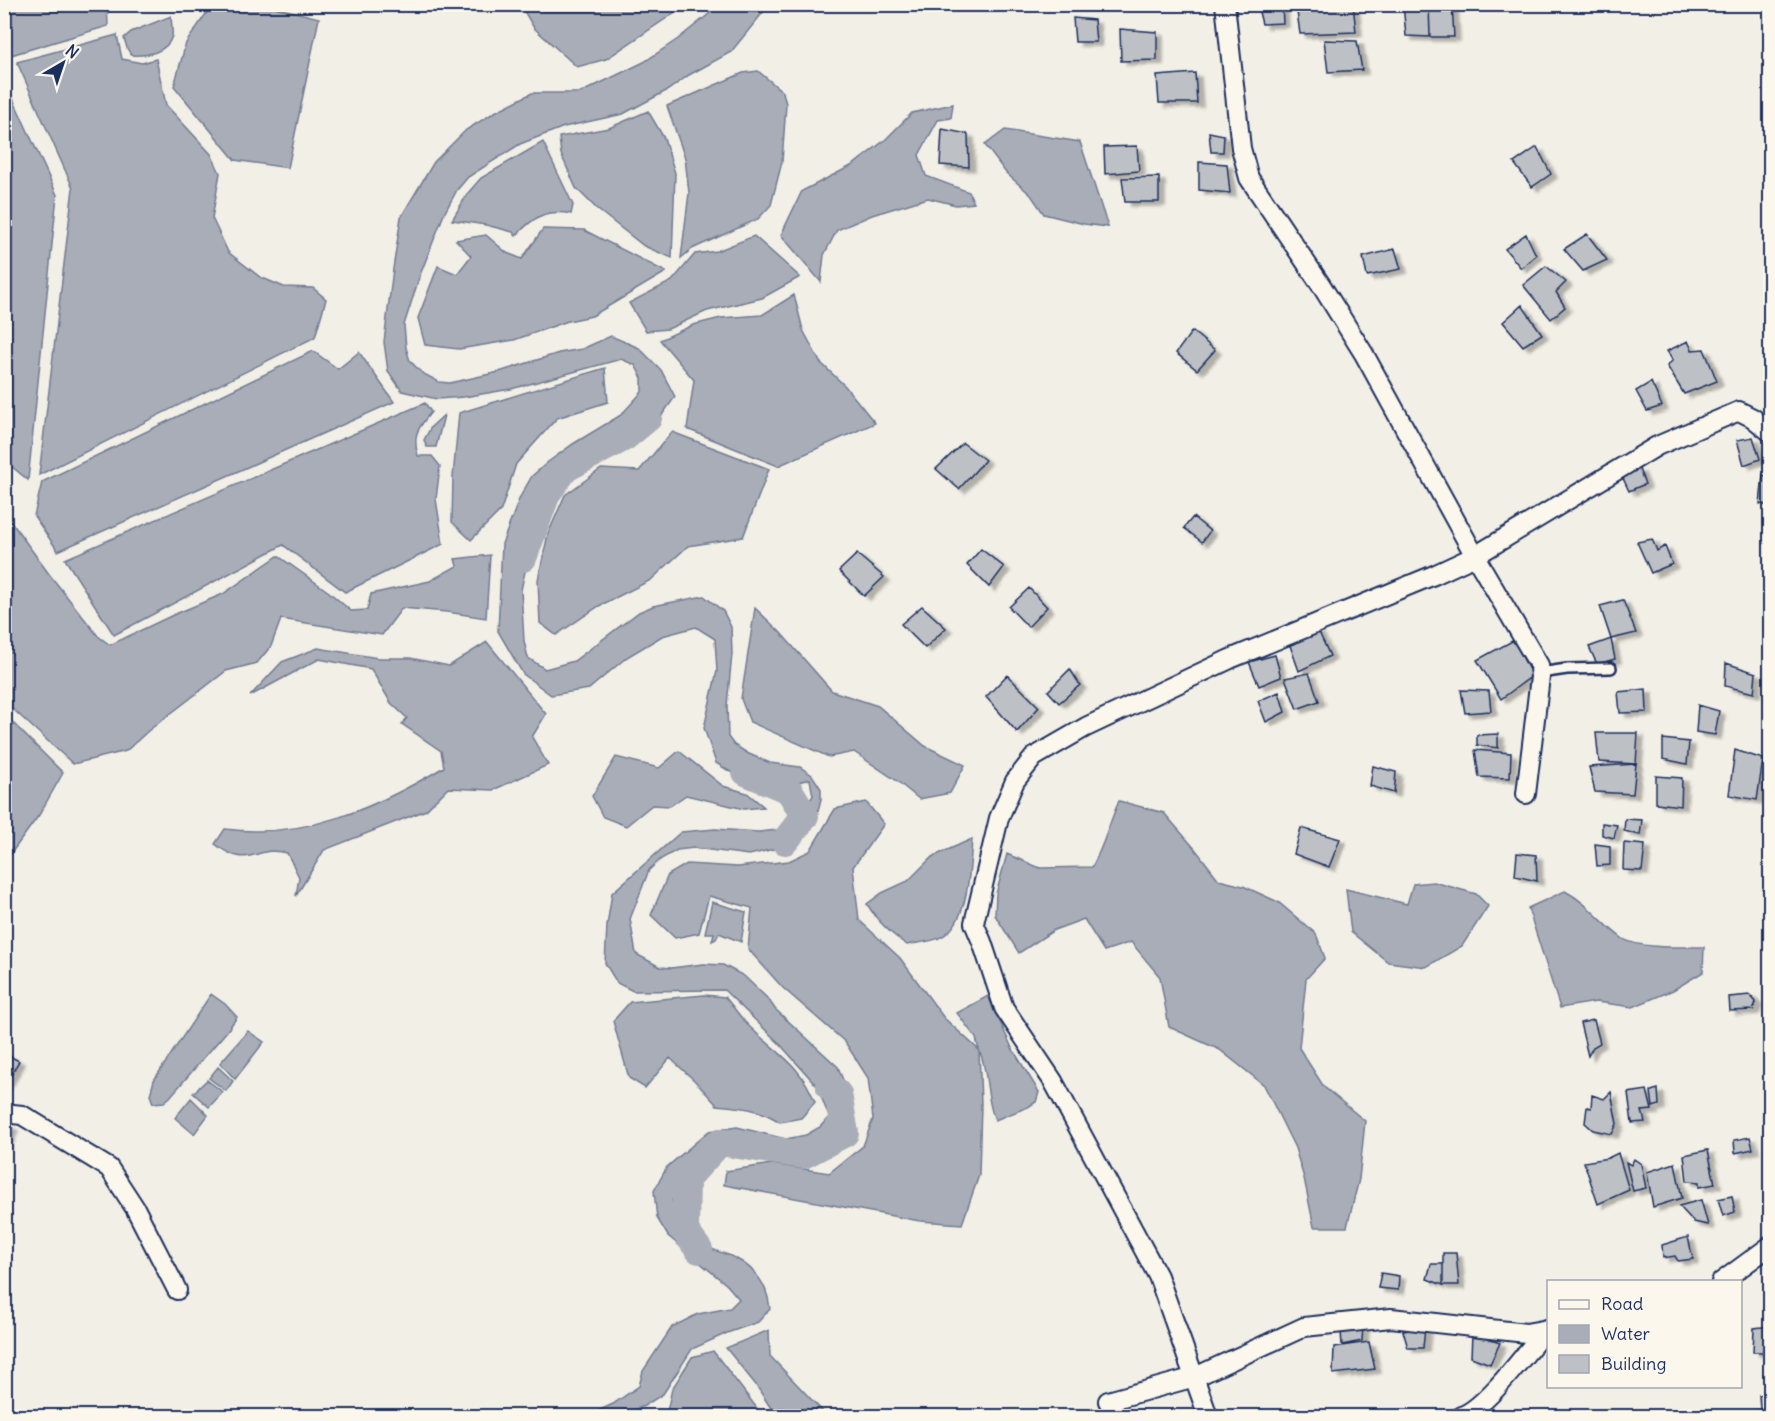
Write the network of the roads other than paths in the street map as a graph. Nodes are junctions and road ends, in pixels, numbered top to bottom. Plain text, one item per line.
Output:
1 (1225, 4) edge
2 (1770, 432) edge
3 (1475, 556) junction
4 (1611, 668) dead end
5 (1540, 673) junction
6 (1526, 794) dead end
7 (4, 1113) edge
8 (1770, 1246) edge
9 (1722, 1280) edge
10 (177, 1290) dead end
11 (1547, 1329) edge
12 (1195, 1377) junction
13 (1108, 1401) dead end
14 (1208, 1416) edge
15 (1461, 1416) edge

1 - 3 street
2 - 3 street
3 - 5 street
3 - 12 street
4 - 5 lane
5 - 6 street
7 - 10 street
8 - 9 street
11 - 12 street
11 - 15 street
12 - 13 street
12 - 14 street

